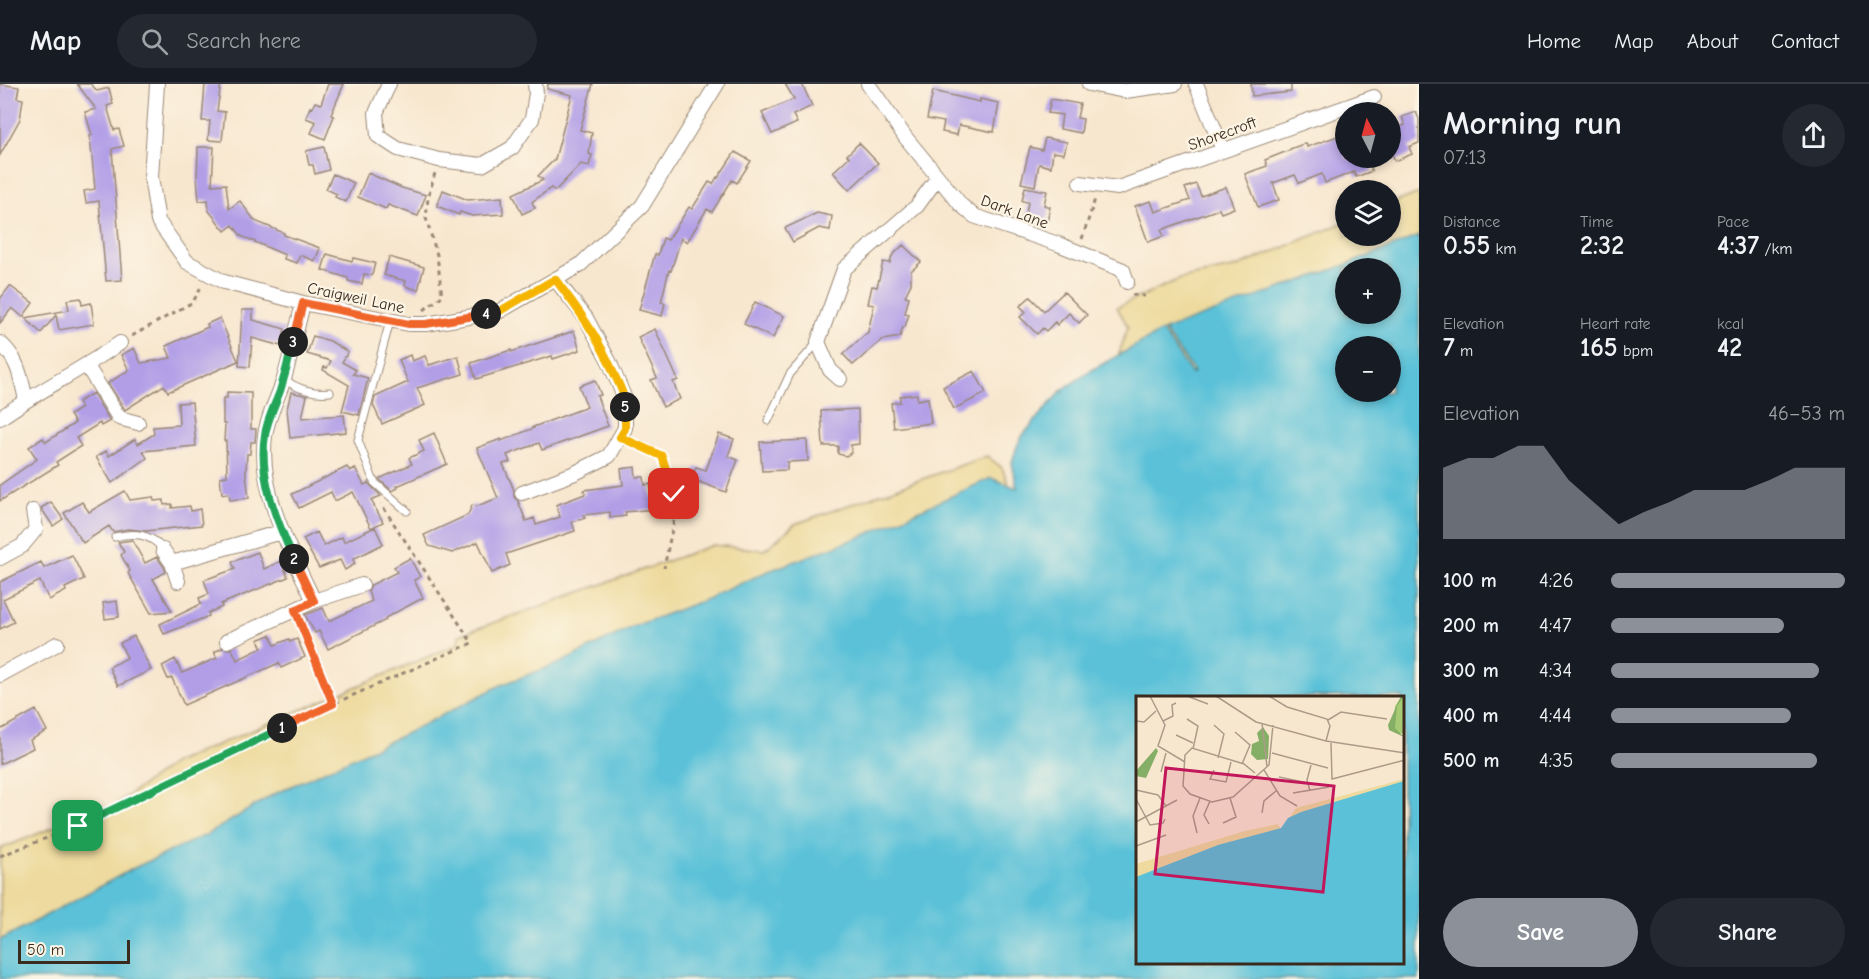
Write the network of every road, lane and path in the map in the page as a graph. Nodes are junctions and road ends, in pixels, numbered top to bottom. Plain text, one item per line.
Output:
1 (157, 84) edge
2 (388, 84) edge
3 (535, 84) edge
4 (717, 84) edge
5 (868, 84) edge
6 (1089, 84) edge
7 (1175, 84) edge
8 (1196, 84) edge
9 (1374, 97) dead end
10 (1223, 150) junction
11 (439, 160) junction
12 (938, 177) junction
13 (1080, 183) dead end
14 (1100, 186) junction
15 (1077, 252) junction
16 (208, 274) junction
17 (555, 279) junction
18 (1127, 282) dead end
19 (303, 303) junction
20 (390, 321) junction
21 (426, 324) junction
22 (819, 342) junction
23 (0, 343) edge
24 (120, 343) joint
25 (87, 366) junction
26 (840, 379) dead end
27 (284, 380) junction
28 (330, 392) dead end
29 (26, 400) junction
30 (0, 418) edge
31 (768, 421) dead end
32 (138, 423) dead end
33 (620, 437) junction
34 (522, 494) dead end
35 (33, 511) dead end
36 (407, 511) dead end
37 (281, 532) junction
38 (115, 537) dead end
39 (164, 550) joint
40 (0, 558) edge
41 (172, 563) junction
42 (664, 568) dead end
43 (178, 581) dead end
44 (362, 585) dead end
45 (314, 601) junction
46 (295, 610) junction
47 (227, 641) dead end
48 (57, 644) dead end
49 (472, 644) dead end
50 (0, 675) edge
51 (333, 704) junction
52 (0, 856) edge

1 - 16 street, Craigweil Lane
2 - 11 street
3 - 11 street
4 - 17 street, Craigweil Lane
5 - 12 street, Dark Lane
6 - 7 street
8 - 10 street
9 - 10 street, Shorecroft
10 - 14 street, Shorecroft
11 - 21 path
12 - 15 street, Dark Lane
12 - 22 street
13 - 14 street, Shorecroft
14 - 15 path
15 - 18 street, Dark Lane
16 - 19 street, Craigweil Lane
16 - 24 path
17 - 21 street, Craigweil Lane
17 - 33 street
19 - 20 street, Craigweil Lane
19 - 27 street
20 - 21 street, Craigweil Lane
20 - 36 lane
22 - 26 street
22 - 31 lane
23 - 29 street
24 - 25 street
25 - 29 street
25 - 32 street
27 - 28 lane
27 - 37 street
29 - 30 street
33 - 34 street
33 - 42 path
35 - 40 street
37 - 41 street
37 - 45 street
38 - 39 lane
39 - 41 street
41 - 43 street
44 - 45 street
45 - 46 street
46 - 47 street
46 - 51 path
48 - 50 street
49 - 51 path
51 - 52 path

